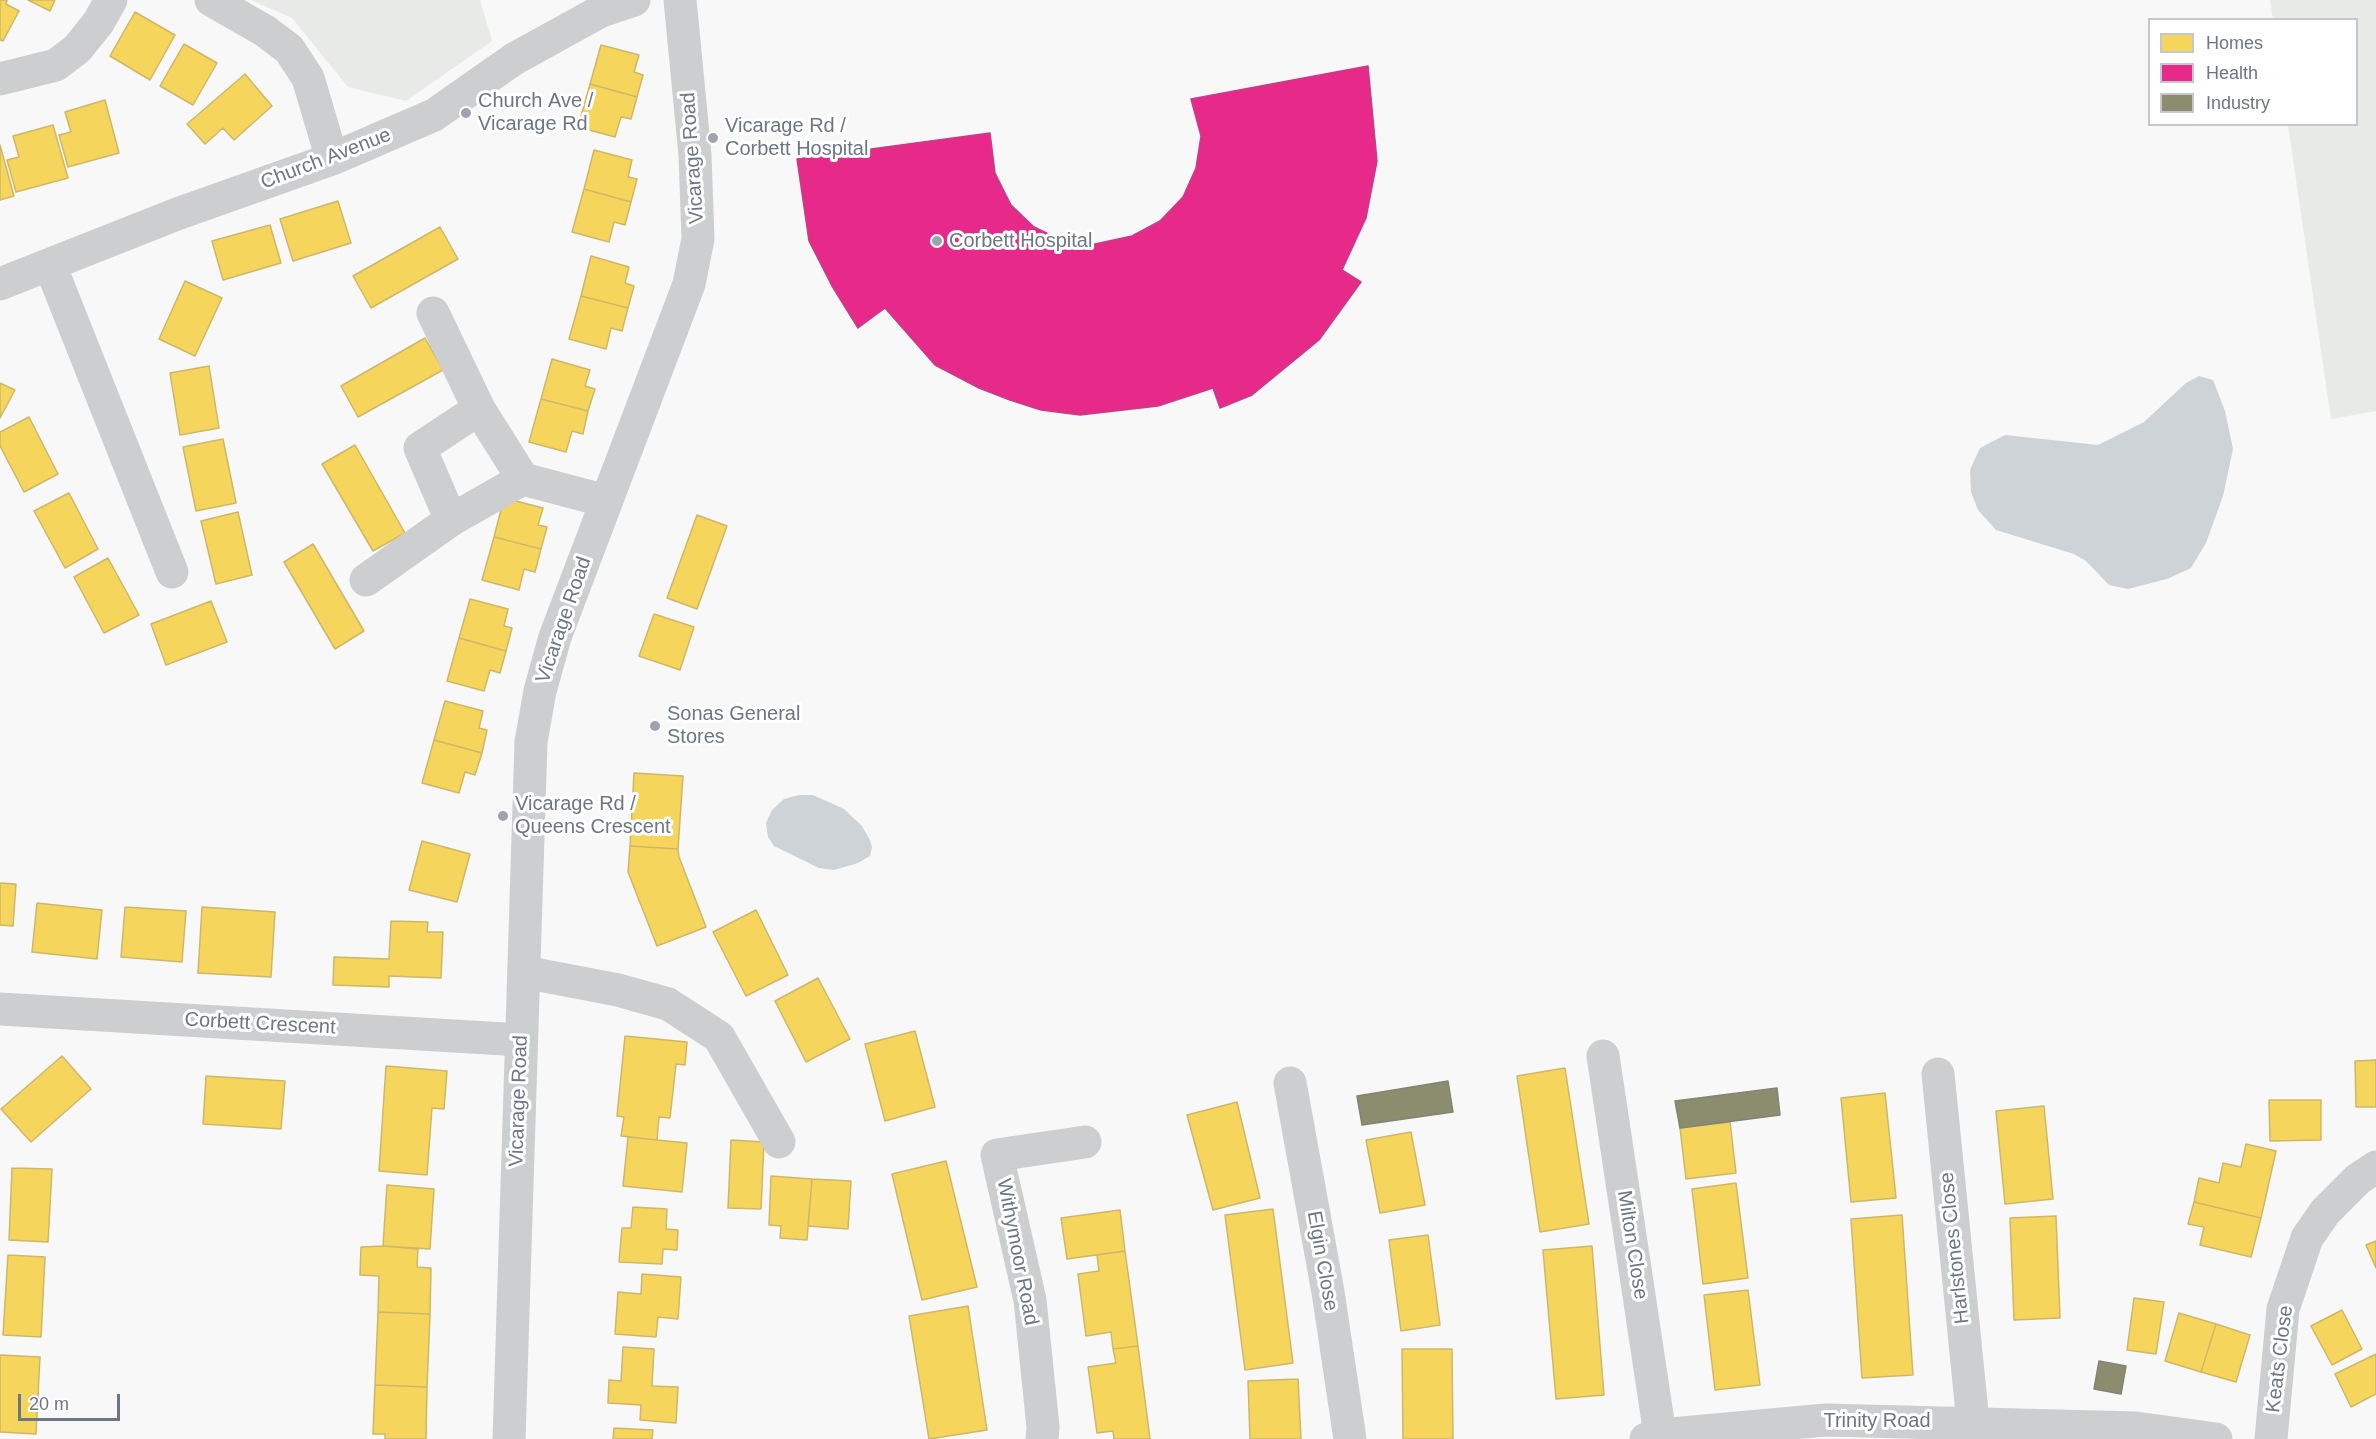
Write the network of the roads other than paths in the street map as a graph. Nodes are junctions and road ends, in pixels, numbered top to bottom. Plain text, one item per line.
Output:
1 (111, 0) edge
2 (211, 0) edge
3 (634, 0) edge
4 (680, 0) edge
5 (0, 79) edge
6 (332, 159) junction
7 (50, 265) junction
8 (0, 284) edge
9 (434, 313) dead end
10 (479, 409) junction
11 (523, 479) junction
12 (606, 501) junction
13 (451, 520) junction
14 (172, 572) dead end
15 (366, 580) dead end
16 (524, 972) junction
17 (0, 1009) edge
18 (521, 1040) junction
19 (1603, 1056) dead end
20 (1938, 1074) dead end
21 (1290, 1083) dead end
22 (779, 1142) dead end
23 (1085, 1142) dead end
24 (2376, 1167) edge
25 (1973, 1422) junction
26 (1653, 1437) edge
27 (509, 1439) edge
28 (1042, 1439) edge
29 (1350, 1439) edge
30 (2216, 1439) edge
31 (2271, 1439) edge

1 - 5 street
2 - 6 street
3 - 6 street, Church Avenue
4 - 12 street, Vicarage Road
6 - 7 street, Church Avenue
7 - 8 street, Church Avenue
7 - 14 street
9 - 10 street
10 - 11 street
10 - 13 street
11 - 12 street
11 - 13 street
12 - 16 street, Vicarage Road
13 - 15 street
16 - 18 street, Vicarage Road
16 - 22 street
17 - 18 street, Corbett Crescent
18 - 27 street, Vicarage Road
19 - 26 street, Milton Close
20 - 25 street, Harlstones Close
21 - 29 street, Elgin Close
23 - 28 street, Withymoor Road
24 - 31 street, Keats Close
25 - 26 street, Trinity Road
25 - 30 street, Trinity Road

